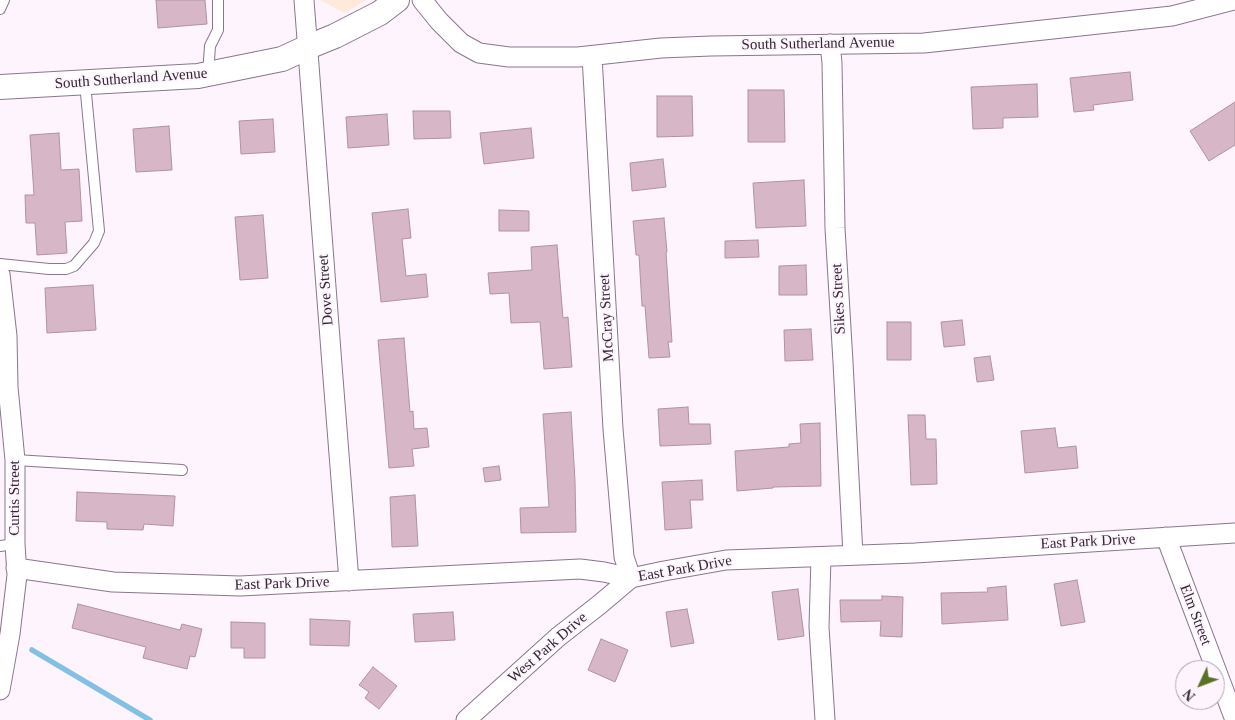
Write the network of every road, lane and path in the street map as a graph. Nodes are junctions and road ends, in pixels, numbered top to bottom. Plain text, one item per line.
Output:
1 (4, 0) edge
2 (218, 0) edge
3 (304, 0) edge
4 (397, 0) edge
5 (422, 0) edge
6 (1234, 0) edge
7 (0, 9) edge
8 (830, 44) junction
9 (308, 47) junction
10 (592, 56) junction
11 (208, 74) junction
12 (85, 83) junction
13 (0, 87) edge
14 (0, 264) edge
15 (0, 274) edge
16 (15, 460) junction
17 (182, 470) dead end
18 (1235, 533) edge
19 (1166, 537) junction
20 (7, 545) edge
21 (852, 555) junction
22 (821, 557) junction
23 (16, 568) junction
24 (631, 578) junction
25 (349, 581) junction
26 (0, 690) edge
27 (466, 720) edge
28 (826, 720) edge
29 (1235, 720) edge

1 - 7 lane
2 - 11 lane
3 - 9 street, Dove Street
4 - 9 street, South Sutherland Avenue
5 - 10 street, South Sutherland Avenue
6 - 8 street, South Sutherland Avenue
8 - 10 street, South Sutherland Avenue
8 - 21 street, Sikes Street
9 - 11 street, South Sutherland Avenue
9 - 25 street, Dove Street
10 - 24 street, McCray Street
11 - 12 street, South Sutherland Avenue
12 - 13 street, South Sutherland Avenue
12 - 14 lane
15 - 16 street, Curtis Street
16 - 17 lane
16 - 20 street, Curtis Street
18 - 19 street, East Park Drive
19 - 21 street, East Park Drive
19 - 29 street, Elm Street
20 - 23 street, Curtis Street
21 - 22 street, East Park Drive
22 - 24 street, East Park Drive
22 - 28 street
23 - 25 street, East Park Drive
23 - 26 street, Curtis Street
24 - 25 street, East Park Drive
24 - 27 street, West Park Drive

